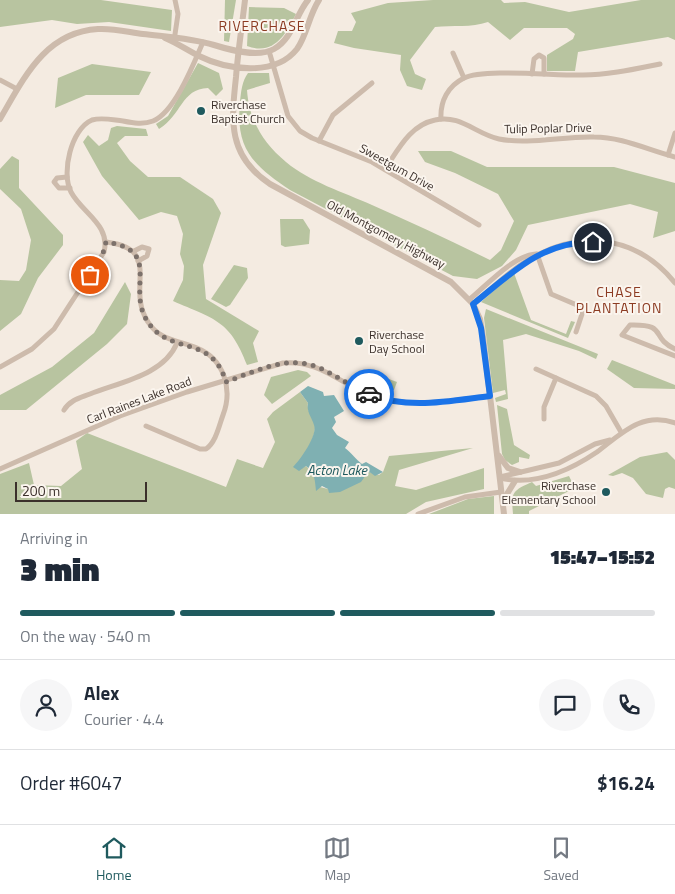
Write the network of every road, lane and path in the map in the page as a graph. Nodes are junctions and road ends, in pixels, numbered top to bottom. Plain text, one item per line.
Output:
1 (175, 0) edge
2 (245, 0) edge
3 (308, 0) edge
4 (320, 0) edge
5 (174, 39) junction
6 (203, 42) junction
7 (238, 50) junction
8 (269, 51) junction
9 (453, 53) dead end
10 (198, 55) junction
11 (660, 64) dead end
12 (237, 66) junction
13 (273, 66) junction
14 (532, 74) junction
15 (544, 74) junction
16 (464, 78) junction
17 (0, 80) edge
18 (372, 83) dead end
19 (17, 90) junction
20 (0, 119) edge
21 (441, 119) junction
22 (675, 133) edge
23 (319, 141) junction
24 (668, 155) junction
25 (675, 157) edge
26 (385, 169) junction
27 (67, 176) junction
28 (70, 188) junction
29 (478, 225) dead end
30 (106, 242) junction
31 (134, 252) junction
32 (537, 254) junction
33 (138, 261) junction
34 (675, 283) edge
35 (471, 302) junction
36 (576, 332) dead end
37 (177, 343) junction
38 (675, 349) edge
39 (675, 356) edge
40 (0, 367) edge
41 (536, 369) dead end
42 (556, 378) junction
43 (226, 382) junction
44 (490, 396) junction
45 (64, 410) dead end
46 (544, 419) dead end
47 (675, 423) edge
48 (146, 426) dead end
49 (621, 432) junction
50 (611, 440) junction
51 (497, 453) junction
52 (0, 469) edge
53 (520, 472) junction
54 (500, 478) junction
55 (515, 482) junction
56 (502, 492) junction
57 (504, 512) edge
58 (418, 514) edge

1 - 5 street
2 - 7 street, Old Montgomery Highway
3 - 8 street
4 - 13 street
5 - 6 street
5 - 10 street
5 - 19 street
6 - 7 street
6 - 10 street
7 - 8 street
7 - 12 street, Old Montgomery Highway
8 - 13 street, Sweetgum Drive
9 - 16 street
10 - 12 street
10 - 27 street
11 - 15 street
12 - 13 street
12 - 35 street, Old Montgomery Highway
13 - 23 street, Sweetgum Drive
14 - 15 street
14 - 15 street
14 - 16 street
16 - 21 street
17 - 19 street
18 - 23 street
19 - 20 street
21 - 24 street, Tulip Poplar Drive
21 - 26 street
22 - 24 street
23 - 26 street, Sweetgum Drive
24 - 25 street, Tulip Poplar Drive
26 - 29 street, Sweetgum Drive
27 - 28 street
27 - 28 street
28 - 30 street
30 - 31 street
30 - 40 street
31 - 33 street
31 - 33 street
32 - 34 street
32 - 35 street
32 - 36 street
33 - 37 street
35 - 44 street
37 - 43 street
37 - 45 street
38 - 39 street
41 - 42 street
42 - 46 street
42 - 49 street
43 - 44 street, Carl Raines Lake Road
43 - 48 street
43 - 52 street, Carl Raines Lake Road
44 - 51 street
47 - 49 street
49 - 50 street
50 - 53 street
50 - 55 street
51 - 53 street
51 - 54 street
53 - 54 street
54 - 55 street
54 - 56 street
55 - 57 street
56 - 57 street
56 - 58 street

